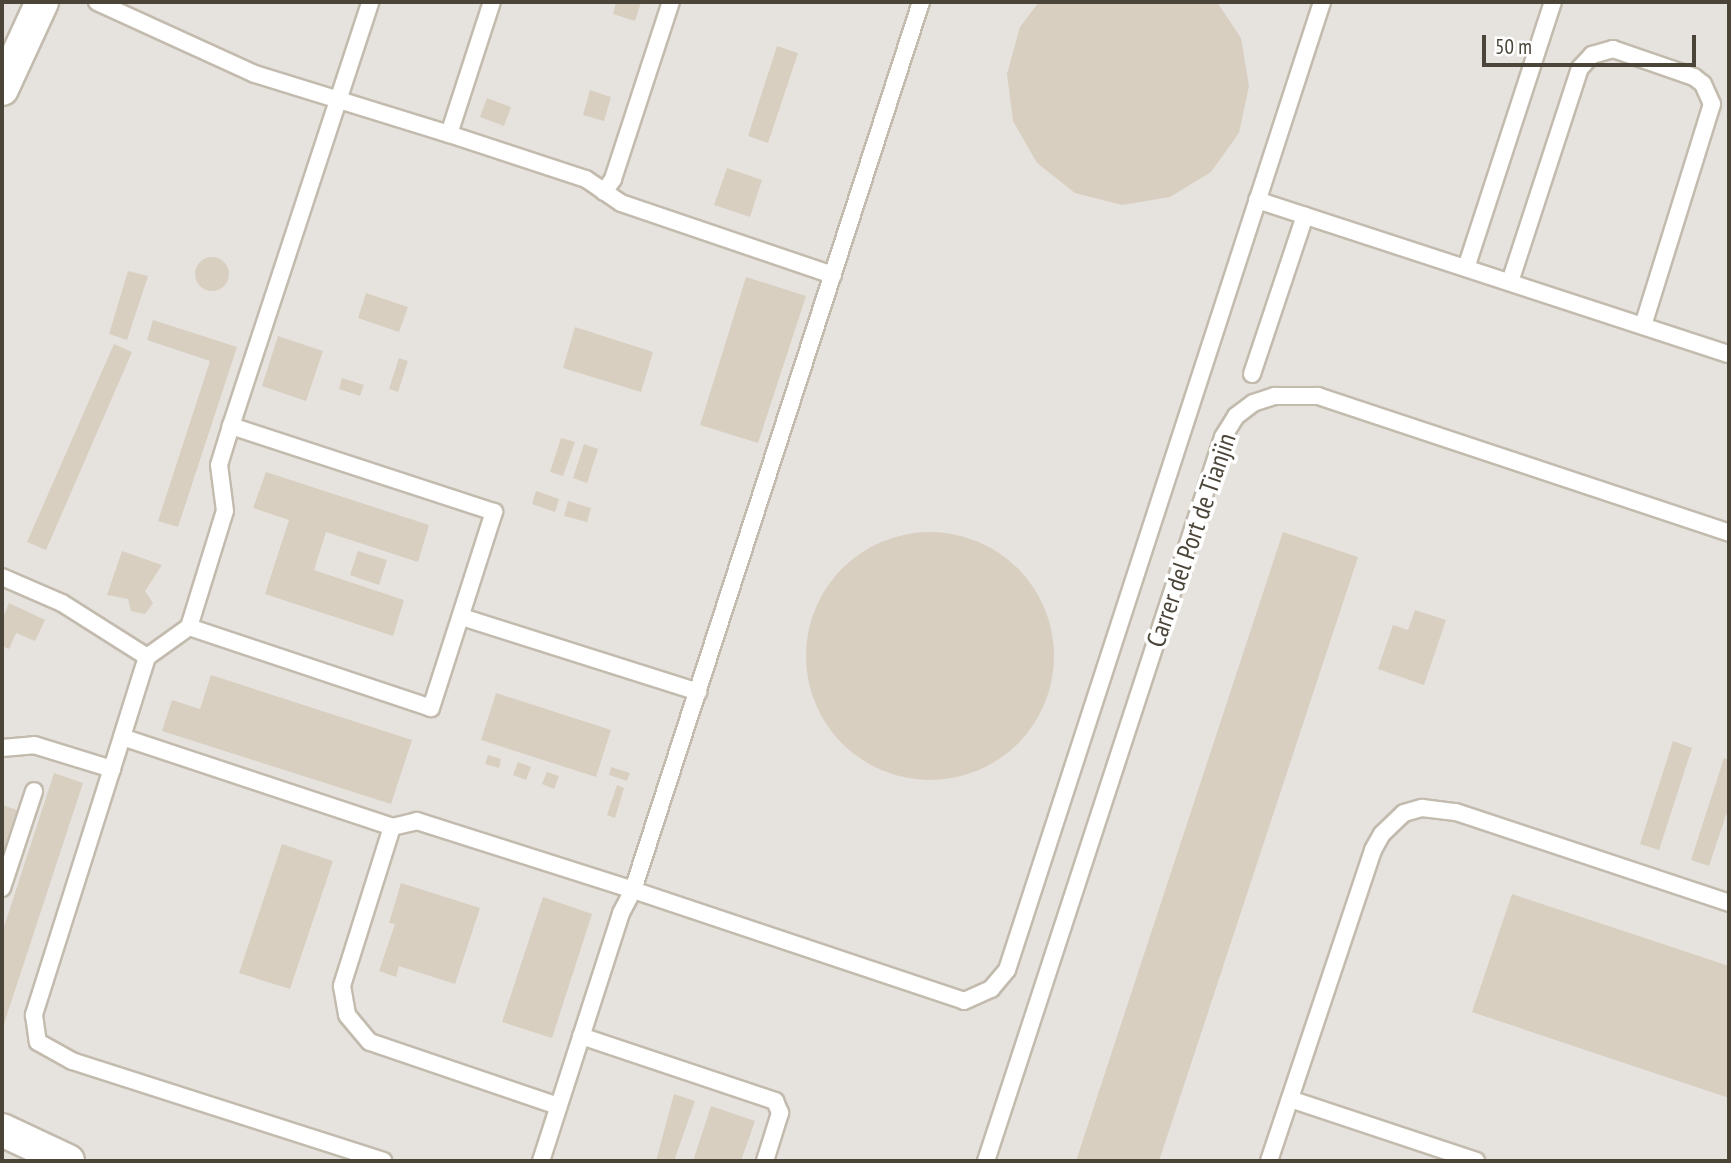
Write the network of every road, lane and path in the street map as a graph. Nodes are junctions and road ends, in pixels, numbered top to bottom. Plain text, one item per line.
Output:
1 (42, 2) edge
2 (97, 2) edge
3 (370, 2) edge
4 (492, 2) edge
5 (671, 2) edge
6 (921, 2) edge
7 (1322, 2) edge
8 (1553, 2) edge
9 (2, 89) edge
10 (337, 100) junction
11 (449, 134) junction
12 (604, 192) junction
13 (1257, 200) junction
14 (1305, 216) junction
15 (1466, 268) junction
16 (833, 275) junction
17 (1510, 282) junction
18 (1643, 326) junction
19 (1729, 354) edge
20 (1252, 374) dead end
21 (231, 426) junction
22 (1729, 533) edge
23 (2, 577) edge
24 (462, 617) junction
25 (189, 627) junction
26 (147, 657) junction
27 (698, 692) junction
28 (122, 737) junction
29 (2, 748) edge
30 (112, 769) junction
31 (34, 791) dead end
32 (392, 827) junction
33 (2, 888) edge
34 (633, 890) junction
35 (1729, 902) edge
36 (581, 1036) junction
37 (1290, 1099) junction
38 (558, 1106) junction
39 (2, 1130) edge
40 (68, 1161) edge
41 (383, 1161) edge
42 (541, 1161) edge
43 (765, 1161) edge
44 (986, 1161) edge
45 (1269, 1161) edge
46 (1476, 1161) edge

1 - 9 street
2 - 10 lane
3 - 10 lane
4 - 11 lane
5 - 12 lane
6 - 16 lane
7 - 13 lane
8 - 15 lane
10 - 11 lane
10 - 21 lane
11 - 12 lane
12 - 16 lane
13 - 14 lane
13 - 34 lane
14 - 15 lane
14 - 20 lane
15 - 17 lane
16 - 27 lane
17 - 18 lane
17 - 18 lane
18 - 19 lane
21 - 24 lane
21 - 25 lane
22 - 44 lane, Carrer del Port de Tianjin
23 - 26 lane
24 - 25 lane
24 - 27 lane
25 - 26 lane
26 - 28 lane
27 - 34 lane
28 - 30 lane
28 - 32 lane
29 - 30 lane
30 - 41 lane
31 - 33 lane
32 - 34 lane
32 - 38 lane
34 - 36 lane
35 - 37 lane
36 - 38 lane
36 - 43 lane
37 - 45 lane
37 - 46 lane
38 - 42 lane
39 - 40 street

